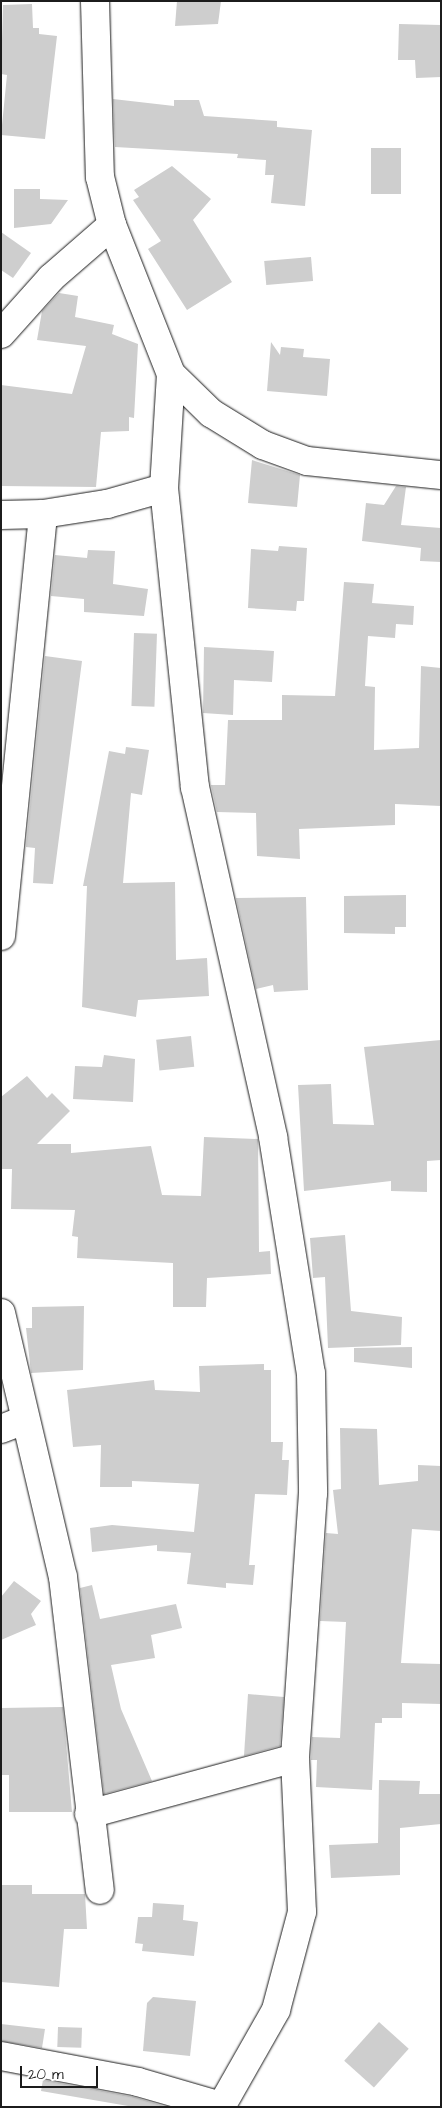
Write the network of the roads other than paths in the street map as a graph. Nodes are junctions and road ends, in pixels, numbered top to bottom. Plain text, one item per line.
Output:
1 (95, 1) edge
2 (112, 225) junction
3 (1, 334) edge
4 (171, 374) junction
5 (441, 475) edge
6 (164, 488) junction
7 (1, 514) edge
8 (43, 514) junction
9 (1, 936) edge
10 (1, 1313) edge
11 (13, 1424) edge
12 (295, 1758) junction
13 (89, 1814) junction
14 (100, 1890) dead end
15 (1, 2056) edge
16 (221, 2106) edge

1 - 2 street
2 - 3 street
2 - 4 street
4 - 5 street
4 - 6 street
6 - 8 street
6 - 12 street
7 - 8 street
8 - 9 street
10 - 11 street
11 - 13 street
12 - 13 street
12 - 16 street
13 - 14 street
15 - 16 street

